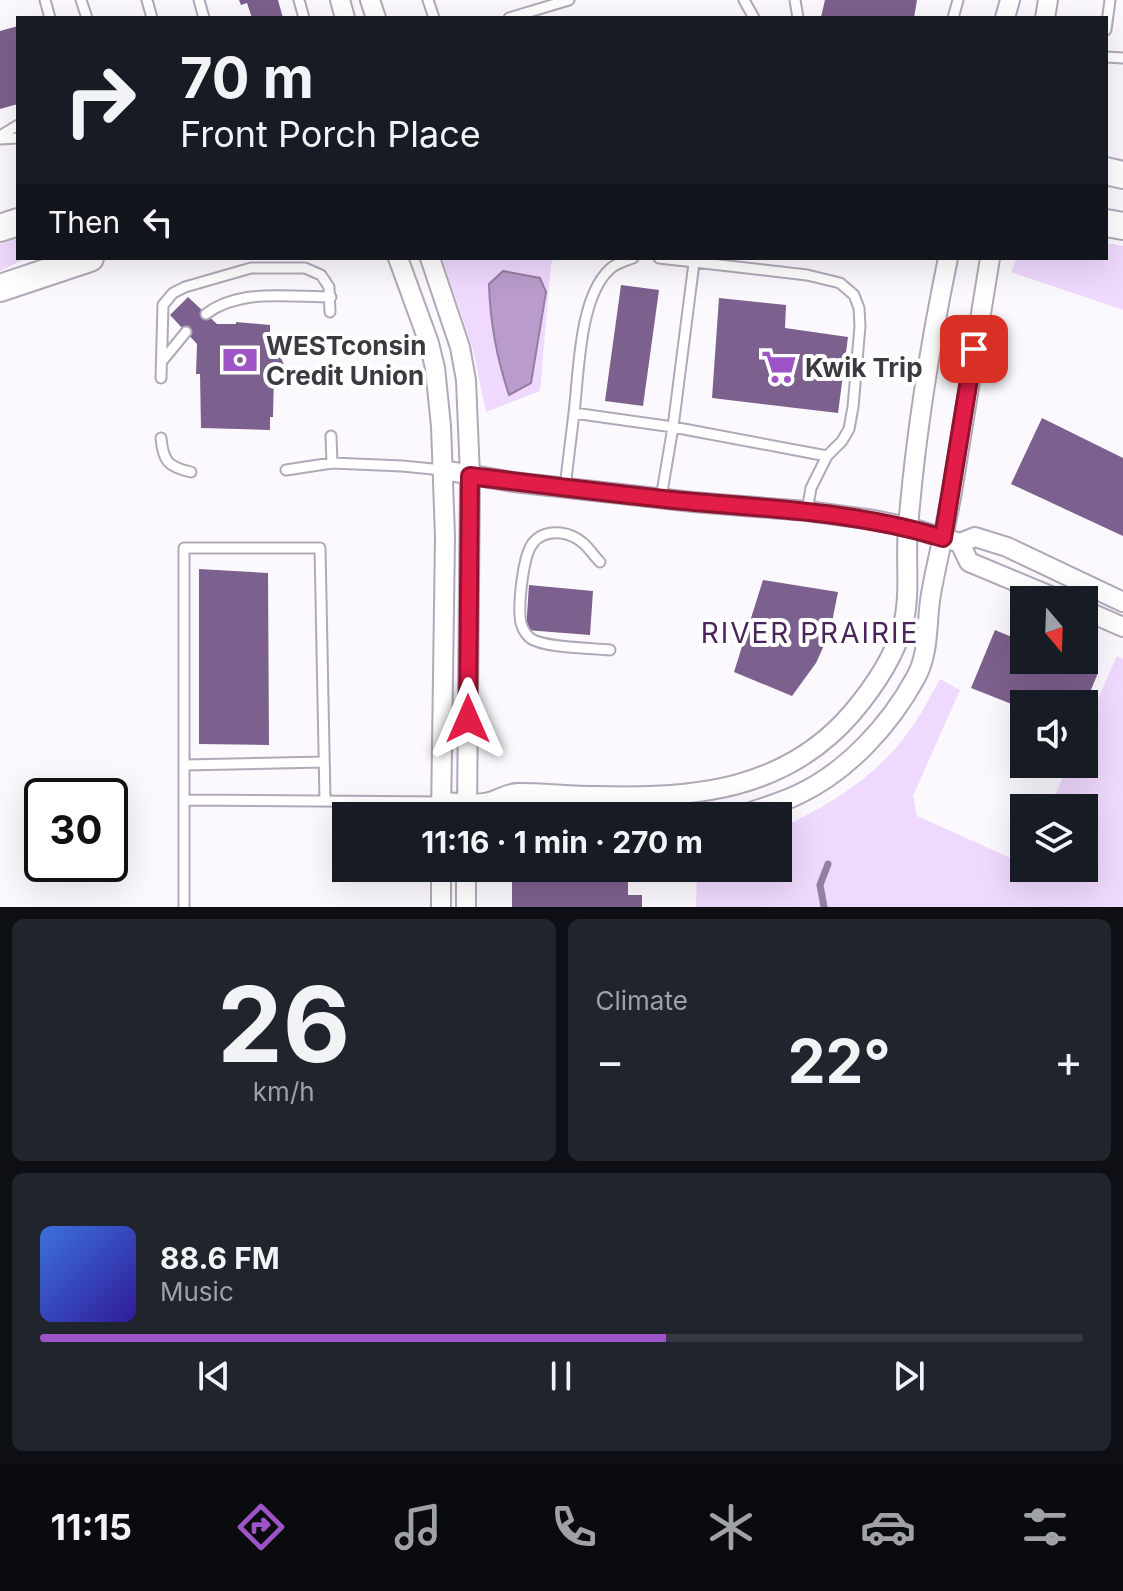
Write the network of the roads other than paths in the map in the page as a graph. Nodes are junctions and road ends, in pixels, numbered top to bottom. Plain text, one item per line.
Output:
1 (569, 0) edge
2 (516, 16) edge
3 (84, 260) edge
4 (399, 260) edge
5 (431, 260) edge
6 (628, 260) edge
7 (673, 260) edge
8 (948, 260) edge
9 (990, 260) edge
10 (694, 263) junction
11 (0, 288) edge
12 (331, 297) junction
13 (330, 312) dead end
14 (206, 314) dead end
15 (186, 332) dead end
16 (163, 360) junction
17 (161, 378) dead end
18 (574, 413) junction
19 (673, 427) junction
20 (331, 436) dead end
21 (161, 438) dead end
22 (827, 456) junction
23 (332, 463) junction
24 (286, 470) dead end
25 (443, 470) junction
26 (191, 472) dead end
27 (470, 476) junction
28 (565, 487) junction
29 (661, 498) junction
30 (807, 511) junction
31 (908, 527) junction
32 (951, 540) junction
33 (600, 562) dead end
34 (1026, 586) edge
35 (1123, 602) edge
36 (1098, 616) edge
37 (1123, 627) edge
38 (610, 650) dead end
39 (324, 762) junction
40 (185, 765) junction
41 (185, 800) junction
42 (325, 801) junction
43 (340, 802) edge
44 (441, 802) edge
45 (467, 802) edge
46 (490, 802) edge
47 (778, 802) edge
48 (441, 882) edge
49 (466, 882) edge
50 (184, 907) edge
51 (441, 907) edge
52 (466, 907) edge

1 - 2 lane
3 - 11 main road
4 - 25 street
5 - 27 street
6 - 18 lane
7 - 10 lane
8 - 31 street
9 - 32 street
10 - 19 lane
10 - 22 lane
12 - 13 lane
12 - 14 lane
12 - 16 lane
15 - 16 lane
16 - 17 lane
18 - 19 lane
18 - 28 lane
19 - 22 lane
19 - 29 lane
20 - 23 lane
21 - 26 lane
22 - 30 lane
23 - 24 lane
23 - 25 lane
25 - 27 street
25 - 44 street
27 - 28 street
27 - 45 street
28 - 29 street
29 - 30 street
30 - 31 street
31 - 32 street
31 - 46 street
32 - 34 street
32 - 35 street
32 - 47 street
33 - 38 lane
36 - 37 street
39 - 40 lane
39 - 40 lane
39 - 42 lane
40 - 41 lane
41 - 42 lane
41 - 50 lane
42 - 43 lane
48 - 51 street
49 - 52 street

